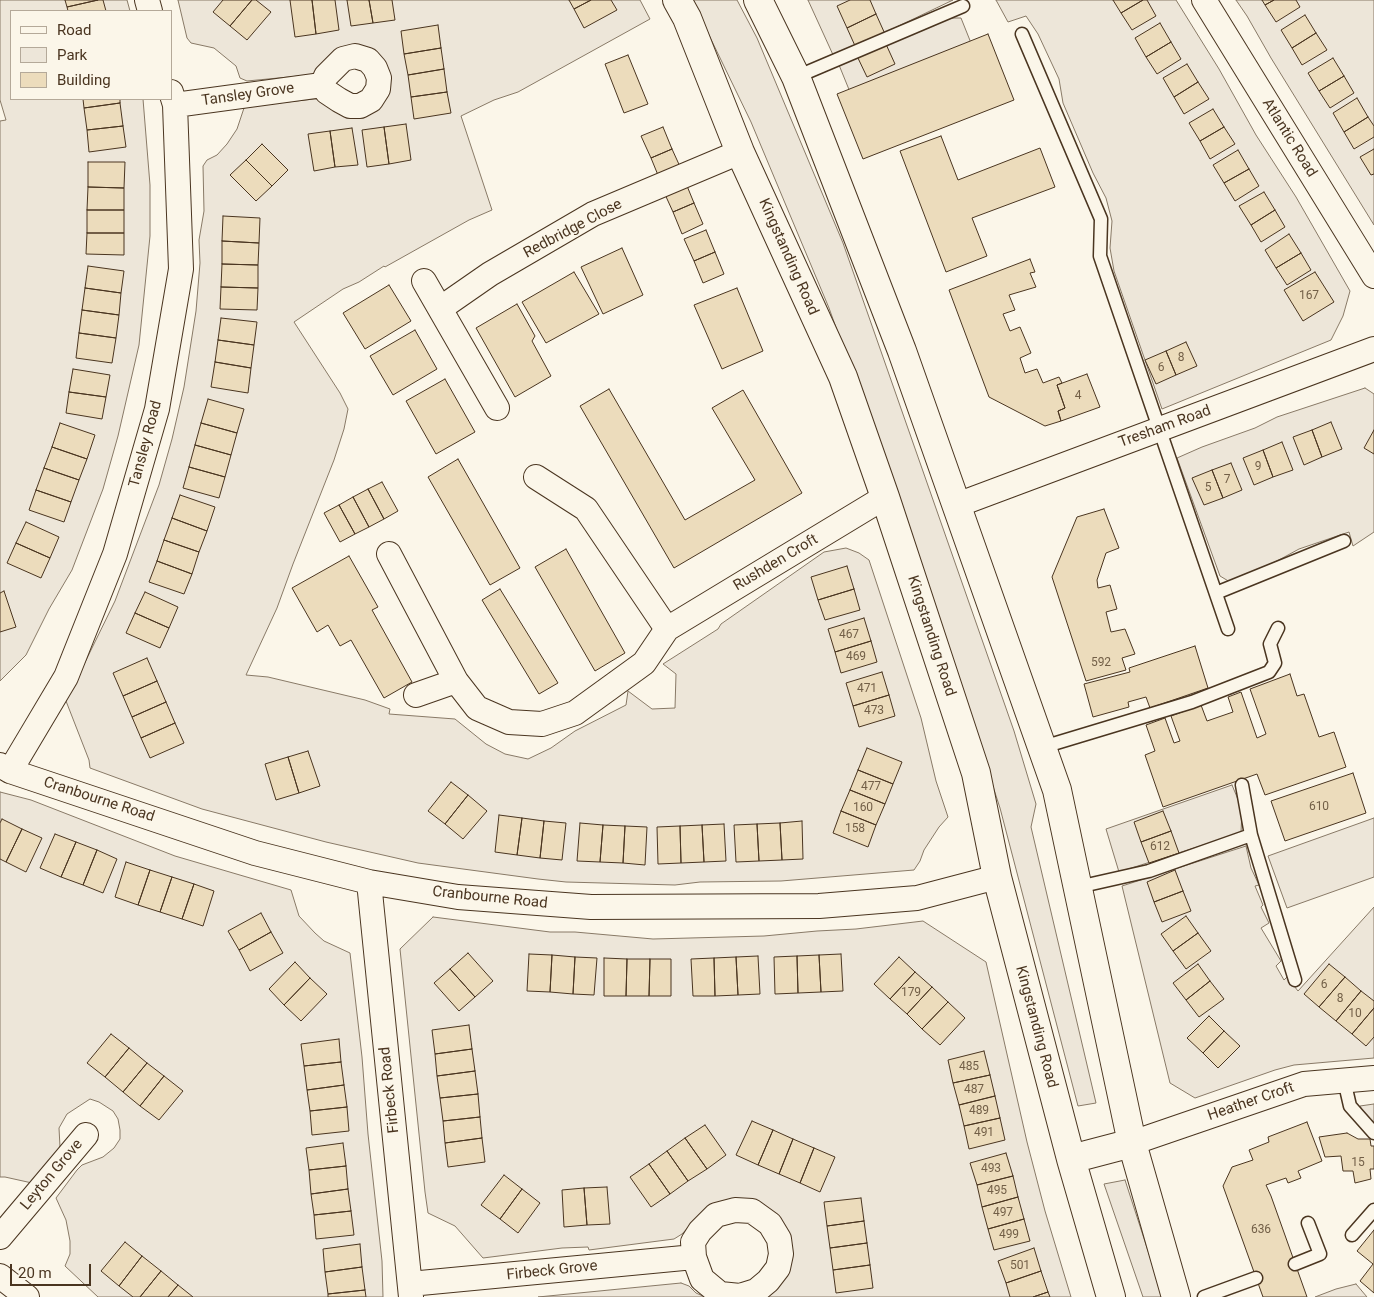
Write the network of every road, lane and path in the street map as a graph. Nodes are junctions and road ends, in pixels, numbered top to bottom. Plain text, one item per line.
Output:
1 (677, 0) edge
2 (758, 0) edge
3 (1204, 0) edge
4 (963, 6) dead end
5 (1022, 34) dead end
6 (796, 77) junction
7 (322, 85) dead end
8 (173, 98) edge
9 (740, 152) junction
10 (1374, 276) edge
11 (424, 281) dead end
12 (441, 308) junction
13 (1374, 349) edge
14 (497, 408) dead end
15 (1160, 429) junction
16 (536, 476) dead end
17 (885, 497) junction
18 (957, 505) junction
19 (1344, 541) dead end
20 (389, 554) dead end
21 (1216, 594) junction
22 (1278, 628) dead end
23 (667, 629) junction
24 (1228, 629) dead end
25 (456, 681) junction
26 (416, 695) dead end
27 (1043, 747) junction
28 (5, 768) edge
29 (1242, 785) dead end
30 (1251, 835) junction
31 (997, 877) junction
32 (369, 882) junction
33 (1078, 887) junction
34 (1295, 980) dead end
35 (1374, 1078) edge
36 (1344, 1080) junction
37 (1374, 1134) edge
38 (86, 1135) dead end
39 (1132, 1143) junction
40 (1071, 1159) junction
41 (1374, 1210) edge
42 (1308, 1223) dead end
43 (1352, 1235) dead end
44 (0, 1237) edge
45 (694, 1257) dead end
46 (1296, 1264) dead end
47 (0, 1276) edge
48 (1256, 1278) dead end
49 (410, 1291) edge
50 (27, 1297) edge
51 (1111, 1297) edge
52 (1176, 1297) edge
53 (1204, 1297) edge

1 - 9 main road, Kingstanding Road
2 - 6 main road
3 - 10 street, Atlantic Road
4 - 6 lane
5 - 15 lane
6 - 18 main road
7 - 8 street, Tansley Grove
8 - 28 street, Tansley Road
9 - 12 street, Redbridge Close
9 - 17 main road, Kingstanding Road
11 - 12 street
12 - 14 street
13 - 15 street, Tresham Road
15 - 18 street, Tresham Road
15 - 21 lane
16 - 23 street
17 - 23 street, Rushden Croft
17 - 31 main road, Kingstanding Road
18 - 27 main road
19 - 21 lane
20 - 25 street, Rushden Croft
21 - 24 lane
22 - 27 lane
23 - 25 street, Rushden Croft
25 - 26 street
27 - 33 main road
28 - 32 street, Cranbourne Road
29 - 30 lane
30 - 33 lane
30 - 34 lane
31 - 32 street, Cranbourne Road
31 - 40 main road, Kingstanding Road
32 - 49 street, Firbeck Road
33 - 39 main road
35 - 36 street, Heather Croft
36 - 37 lane
36 - 39 street, Heather Croft
38 - 44 street, Leyton Grove
39 - 40 main road
39 - 52 main road
40 - 51 main road, Kingstanding Road
41 - 43 lane
42 - 46 lane
45 - 49 street, Firbeck Grove
47 - 50 street
48 - 53 lane

